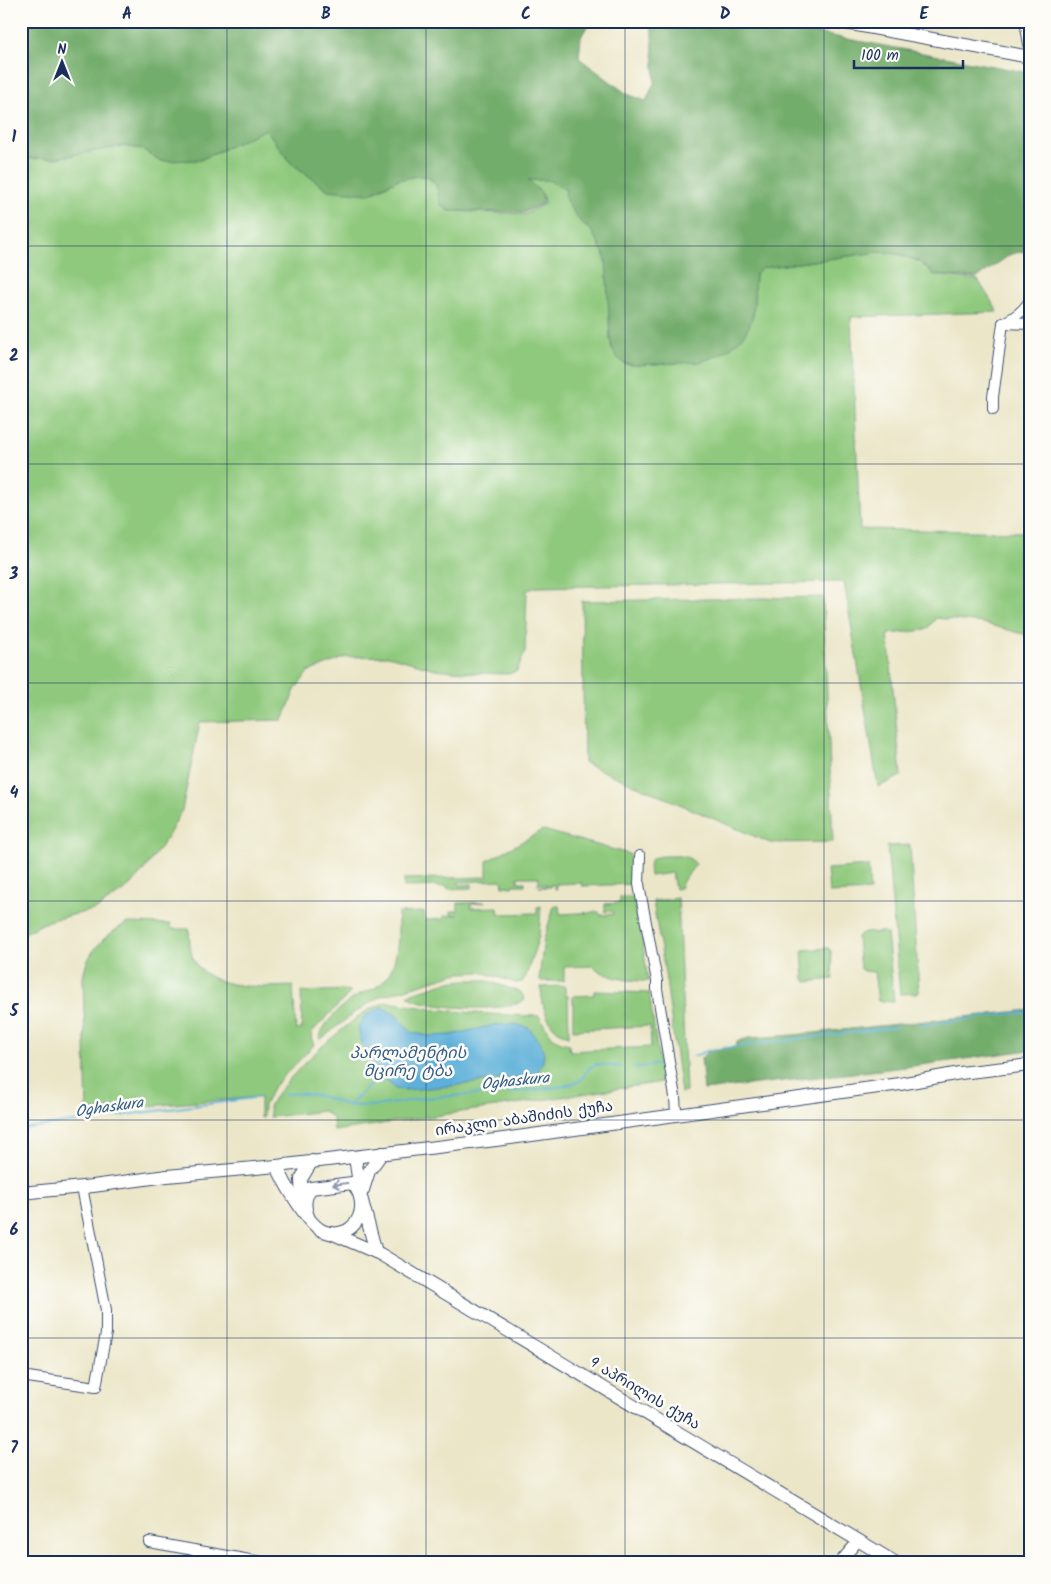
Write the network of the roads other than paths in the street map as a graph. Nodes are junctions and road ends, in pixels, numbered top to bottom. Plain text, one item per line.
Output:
1 (835, 21) edge
2 (1025, 21) edge
3 (1030, 50) edge
4 (1030, 57) edge
5 (1030, 300) edge
6 (1003, 323) junction
7 (1030, 324) edge
8 (992, 409) dead end
9 (640, 856) dead end
10 (1030, 1065) edge
11 (676, 1114) junction
12 (382, 1153) junction
13 (355, 1157) junction
14 (312, 1161) junction
15 (277, 1166) junction
16 (82, 1187) junction
17 (21, 1193) edge
18 (361, 1197) junction
19 (302, 1208) junction
20 (309, 1219) junction
21 (331, 1233) junction
22 (376, 1252) junction
23 (21, 1376) edge
24 (859, 1540) junction
25 (150, 1542) dead end
26 (267, 1563) edge
27 (839, 1563) edge
28 (896, 1563) edge

1 - 4 main road
2 - 3 street
5 - 6 street
6 - 7 street
6 - 8 street
9 - 11 street
10 - 11 main road, ირაკლი აბაშიძის ქუჩა
11 - 12 main road, ირაკლი აბაშიძის ქუჩა
12 - 13 main road, ირაკლი აბაშიძის ქუჩა
12 - 18 main road
13 - 14 main road, ირაკლი აბაშიძის ქუჩა
13 - 18 main road
14 - 15 main road, ირაკლი აბაშიძის ქუჩა
14 - 19 main road
15 - 16 main road, ირაკლი აბაშიძის ქუჩა
15 - 19 main road
16 - 17 main road, ირაკლი აბაშიძის ქუჩა
16 - 23 street
18 -> 20 main road
18 - 21 main road
18 - 22 main road
19 - 20 main road
20 - 21 main road
21 - 22 main road, 9 აპრილის ქუჩა
22 - 24 main road, 9 აპრილის ქუჩა
24 - 27 street
24 - 28 main road, 9 აპრილის ქუჩა
25 - 26 street

